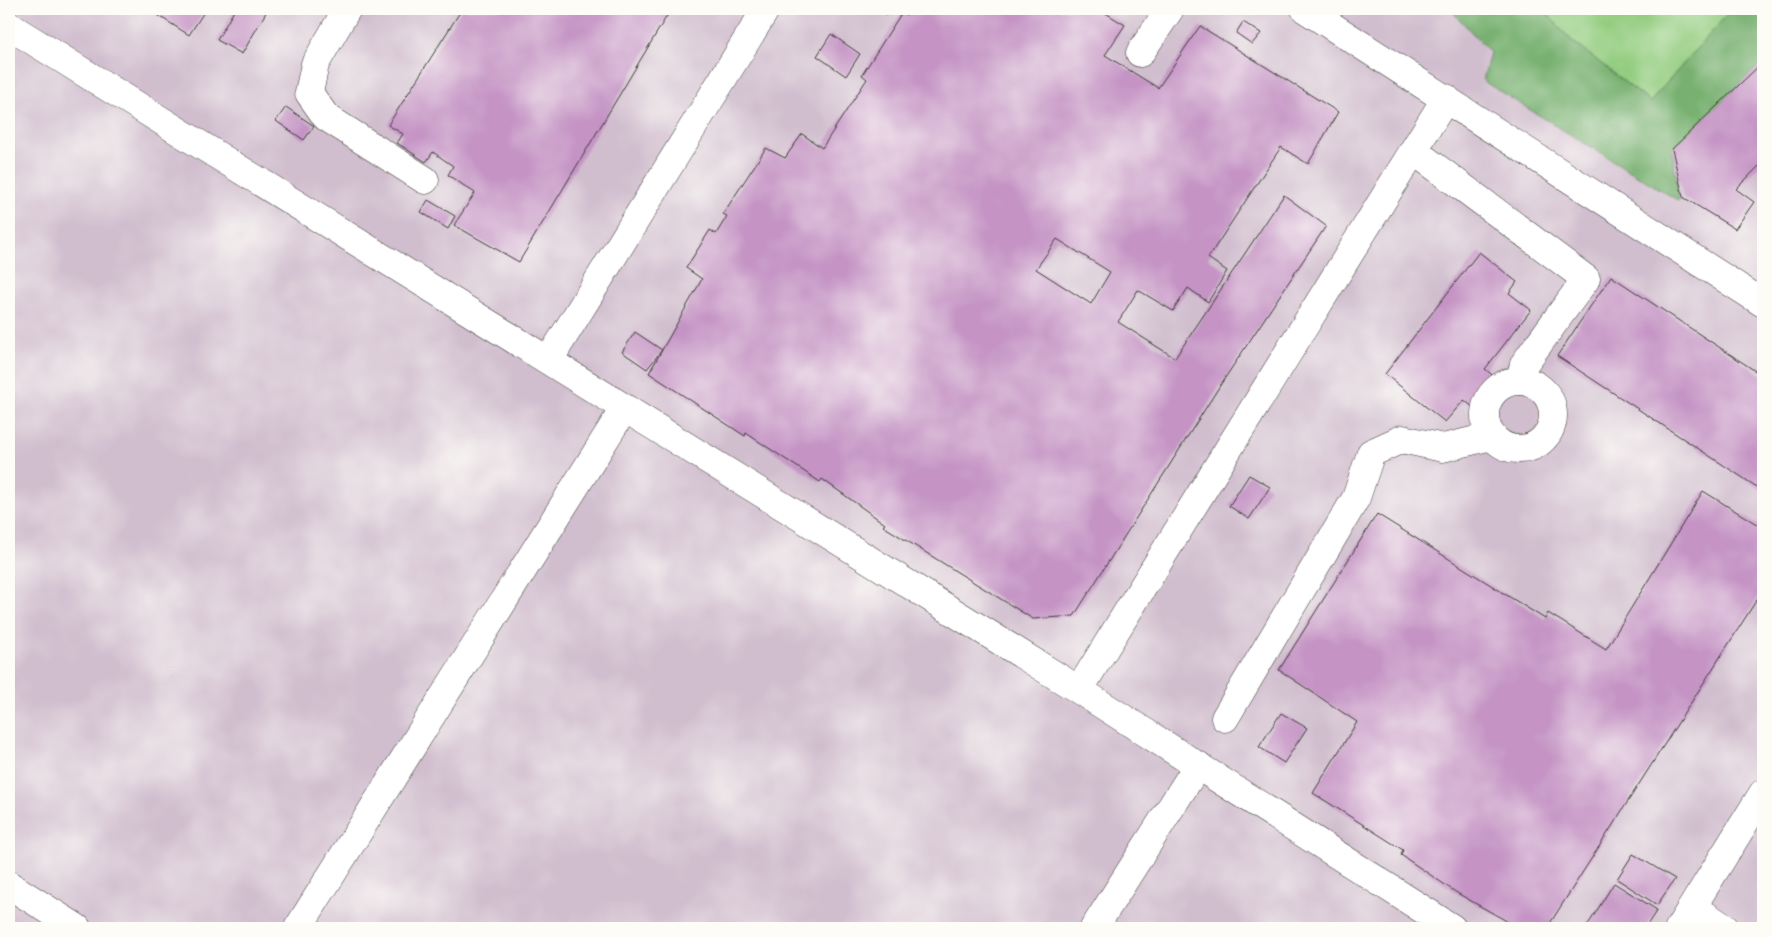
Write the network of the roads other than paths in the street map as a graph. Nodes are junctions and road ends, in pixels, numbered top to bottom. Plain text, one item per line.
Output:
1 (347, 9) edge
2 (766, 9) edge
3 (1170, 9) edge
4 (1305, 9) edge
5 (9, 26) edge
6 (1140, 53) dead end
7 (1446, 98) junction
8 (1414, 151) junction
9 (425, 180) dead end
10 (1763, 303) edge
11 (549, 360) junction
12 (1520, 381) junction
13 (624, 409) junction
14 (1492, 436) junction
15 (1079, 690) junction
16 (1225, 718) dead end
17 (1198, 765) junction
18 (1763, 793) edge
19 (9, 885) edge
20 (1686, 918) edge
21 (77, 928) edge
22 (298, 928) edge
23 (1094, 928) edge
24 (1452, 928) edge
25 (1725, 928) edge

1 - 9 street
2 - 11 street
3 - 6 street
4 - 7 street
5 - 11 street
7 - 8 street
7 - 10 street
8 - 12 street
8 - 15 street
11 - 13 street
12 - 14 street
12 - 14 street
13 - 15 street
13 - 22 street
14 - 16 street
15 - 17 street
17 - 23 street
17 - 24 street
18 - 20 street
19 - 21 street
20 - 25 street

